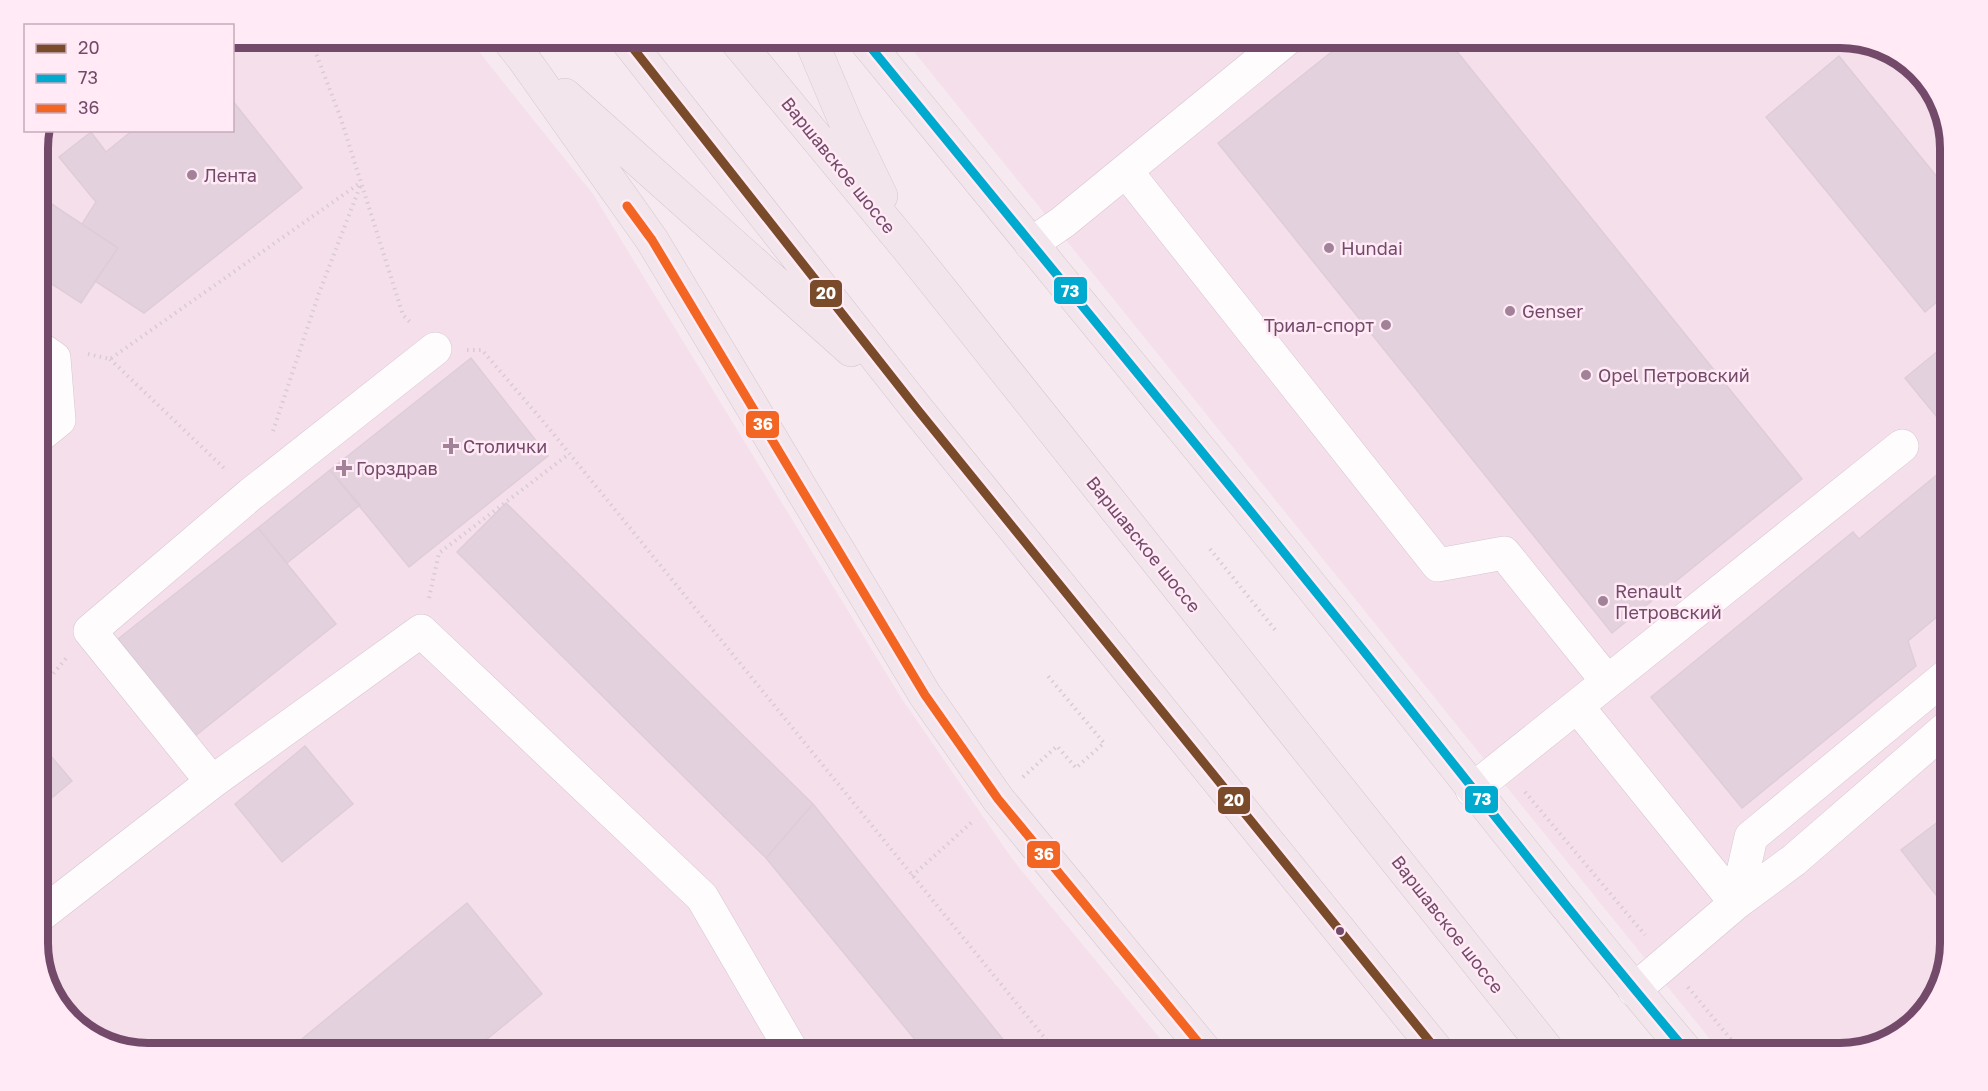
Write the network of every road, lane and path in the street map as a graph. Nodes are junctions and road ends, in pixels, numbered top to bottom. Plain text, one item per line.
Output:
1 (314, 48) edge
2 (515, 48) edge
3 (632, 48) edge
4 (742, 48) edge
5 (814, 48) edge
6 (871, 48) edge
7 (1276, 48) edge
8 (1126, 171) junction
9 (361, 183) junction
10 (1031, 244) junction
11 (906, 246) junction
12 (435, 349) junction
13 (78, 351) dead end
14 (48, 354) edge
15 (110, 359) junction
16 (917, 409) junction
17 (48, 429) edge
18 (270, 439) dead end
19 (1902, 446) dead end
20 (568, 454) junction
21 (251, 494) junction
22 (1210, 549) dead end
23 (90, 631) junction
24 (421, 631) junction
25 (1276, 631) dead end
26 (1048, 676) dead end
27 (48, 680) edge
28 (1607, 681) junction
29 (1940, 681) edge
30 (1577, 706) junction
31 (1097, 734) dead end
32 (1940, 736) edge
33 (1503, 766) junction
34 (212, 782) junction
35 (1472, 790) junction
36 (1736, 903) junction
37 (48, 909) edge
38 (1668, 962) junction
39 (1634, 990) junction
40 (787, 1043) edge
41 (1049, 1043) edge
42 (1199, 1043) edge
43 (1431, 1043) edge
44 (1542, 1043) edge
45 (1679, 1043) edge
46 (1734, 1043) edge

1 - 9 path
2 - 16 main road
2 - 42 main road
3 - 16 main road
4 - 11 main road, Варшавское шоссе
5 - 11 main road
6 - 10 main road
7 - 8 lane
8 - 10 lane
8 - 28 lane
9 - 12 path
9 - 15 path
9 - 18 path
10 - 35 main road
11 - 44 main road, Варшавское шоссе
12 - 20 path
12 - 21 lane
13 - 15 path
14 - 17 lane
15 - 21 path
16 - 43 main road
19 - 28 lane
20 - 24 path
20 - 41 path
21 - 23 lane
22 - 25 path
23 - 27 path
23 - 34 lane
24 - 34 lane
24 - 40 lane
26 - 31 path
28 - 30 lane
29 - 36 lane
30 - 33 lane
30 - 36 lane
32 - 36 lane
33 - 35 lane
33 - 38 path
34 - 37 lane
35 - 39 main road
36 - 38 lane
38 - 39 lane
38 - 46 path
39 - 45 main road

